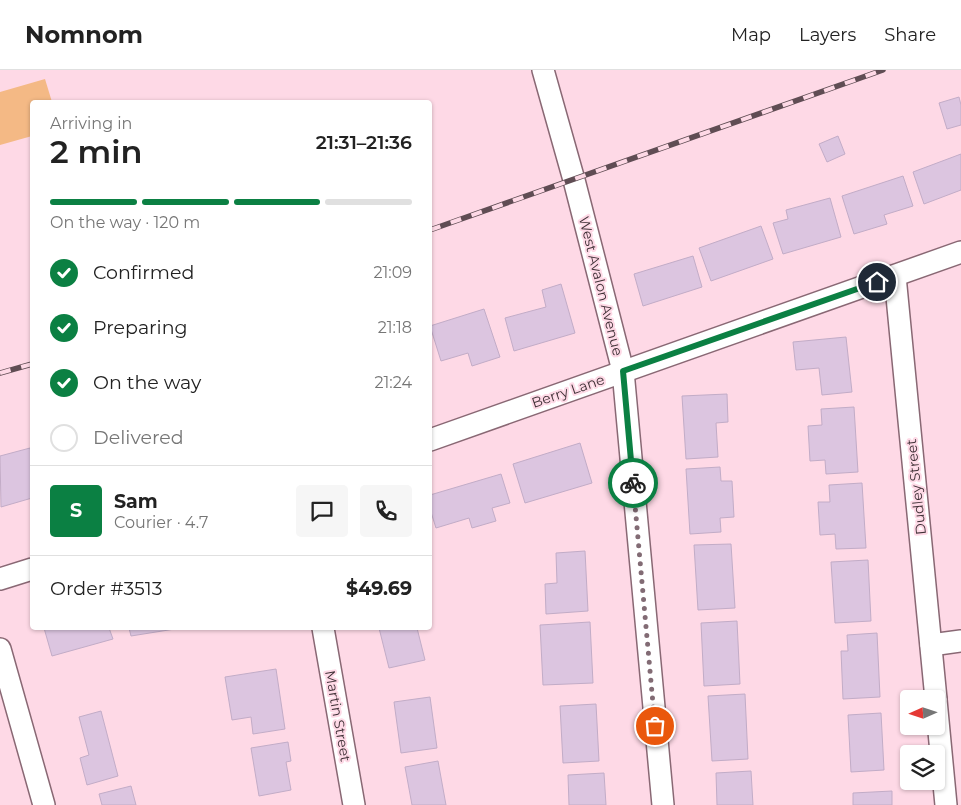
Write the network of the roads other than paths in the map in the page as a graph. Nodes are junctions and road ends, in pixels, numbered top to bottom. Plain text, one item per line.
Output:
1 (543, 70) edge
2 (961, 252) edge
3 (895, 276) junction
4 (623, 371) junction
5 (432, 439) edge
6 (30, 570) edge
7 (0, 579) edge
8 (322, 630) edge
9 (961, 641) edge
10 (931, 645) junction
11 (0, 649) edge
12 (935, 690) edge
13 (939, 735) edge
14 (44, 805) edge
15 (354, 805) edge
16 (662, 805) edge
17 (946, 805) edge

1 - 4 street, West Avalon Avenue
2 - 3 street, Berry Lane
3 - 4 street, Berry Lane
3 - 10 street, Dudley Street
4 - 5 street, Berry Lane
4 - 16 street, West Avalon Avenue
6 - 7 street
8 - 15 street, Martin Street
9 - 10 street
10 - 12 street, Dudley Street
11 - 14 street
13 - 17 street, Dudley Street

